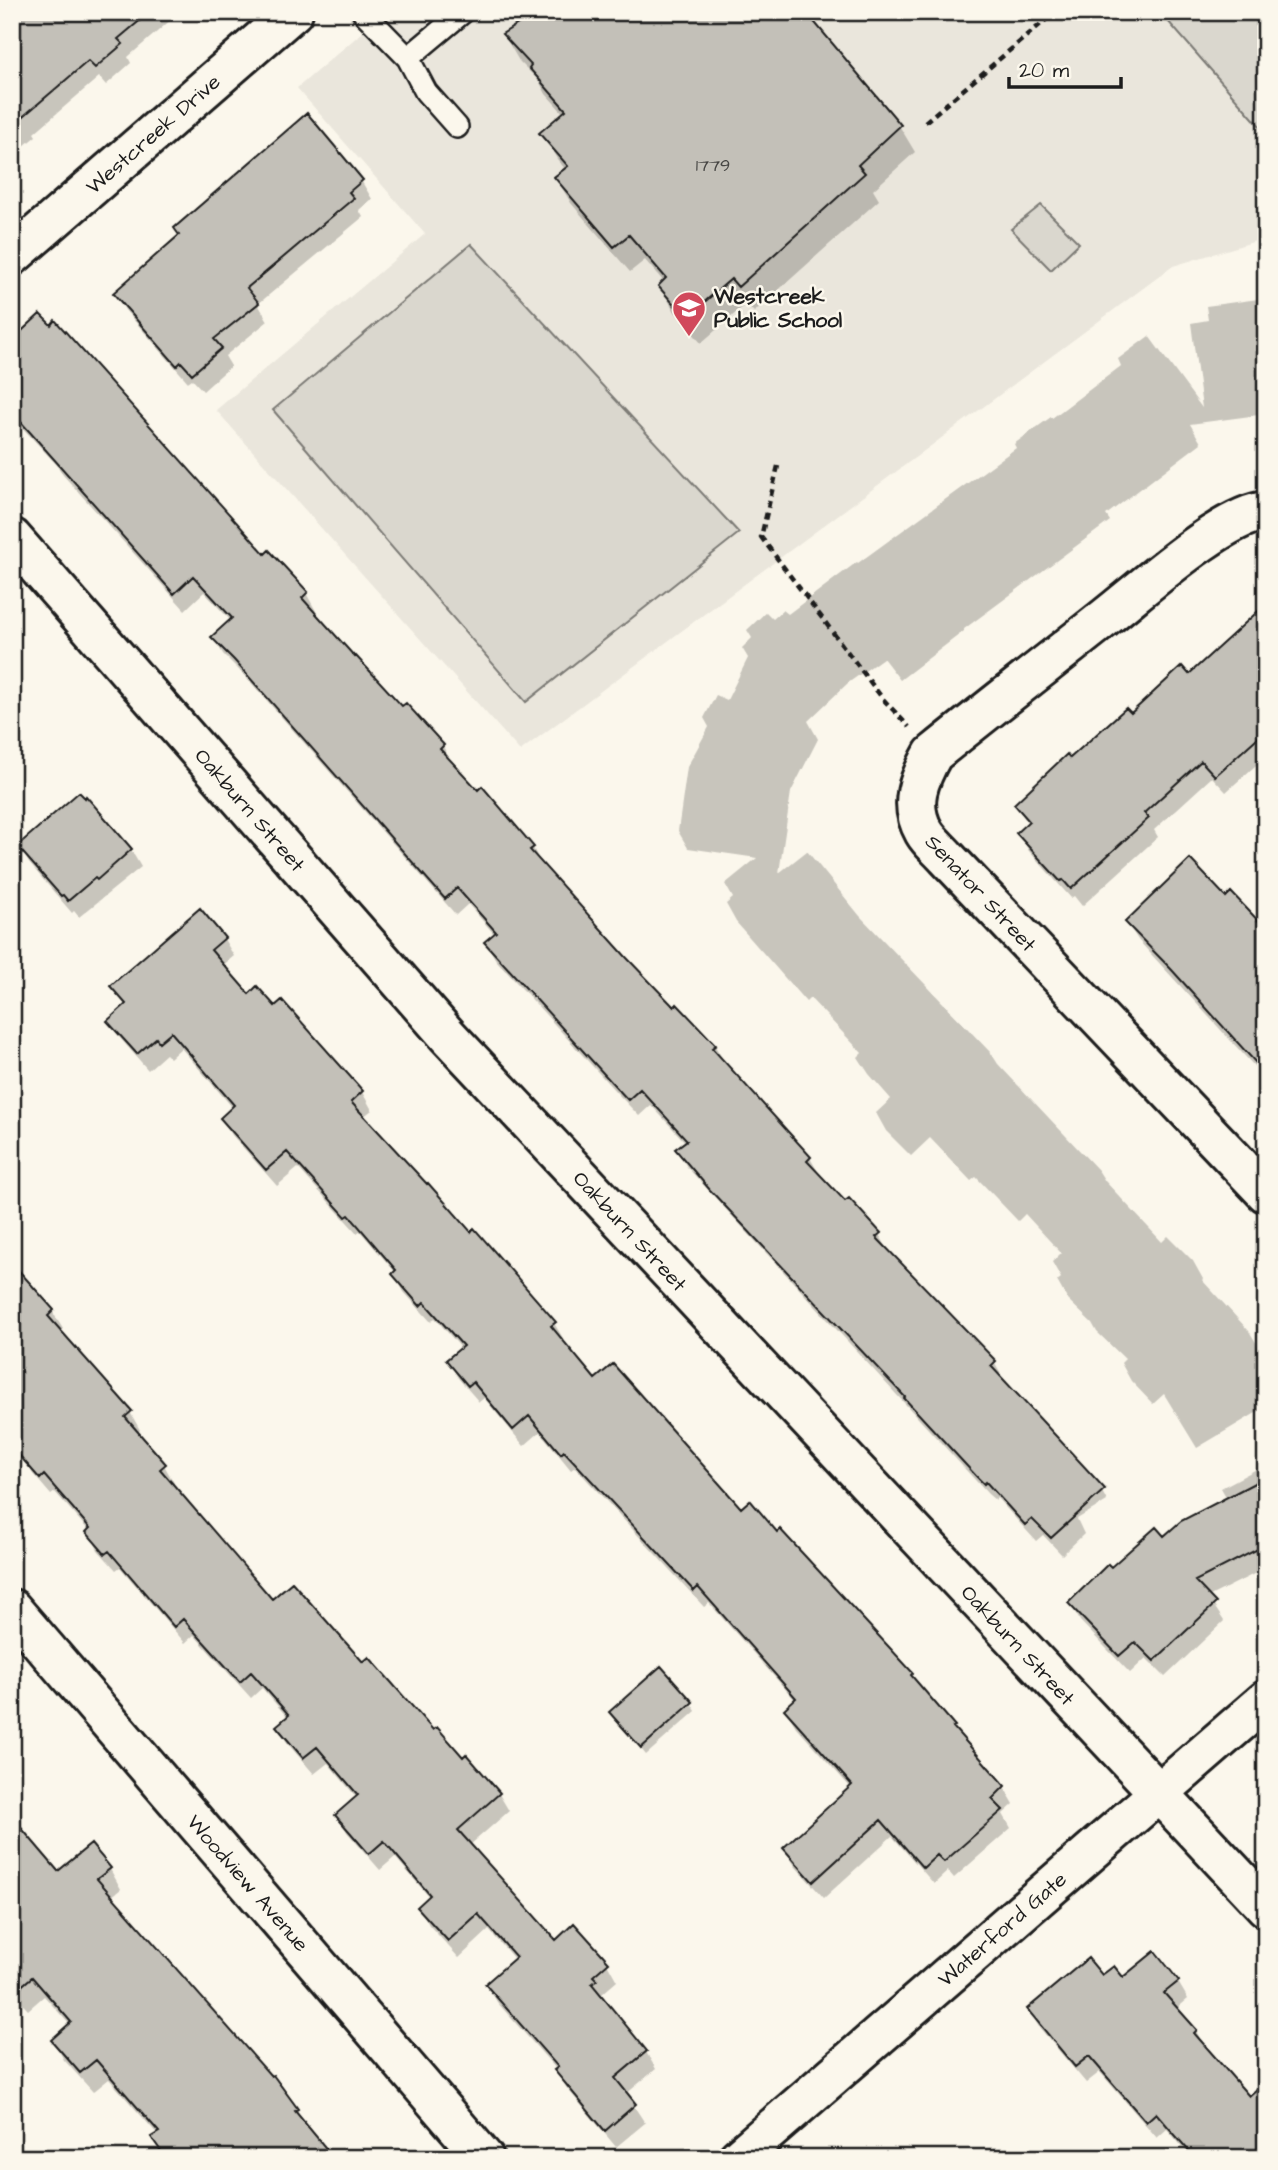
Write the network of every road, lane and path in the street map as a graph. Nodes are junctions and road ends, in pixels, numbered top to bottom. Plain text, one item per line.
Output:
1 (293, 12) edge
2 (363, 12) edge
3 (463, 12) edge
4 (1055, 12) edge
5 (408, 58) junction
6 (925, 122) dead end
7 (457, 127) dead end
8 (12, 256) edge
9 (778, 466) dead end
10 (1266, 511) edge
11 (12, 538) edge
12 (933, 754) junction
13 (1266, 1193) edge
14 (12, 1609) edge
15 (1266, 1700) edge
16 (1158, 1794) junction
17 (1266, 1907) edge
18 (484, 2158) edge
19 (738, 2158) edge

1 - 8 street, Westcreek Drive
2 - 5 lane
3 - 5 lane
4 - 6 path
5 - 7 lane
9 - 12 path
10 - 12 street, Senator Street
11 - 16 street, Oakburn Street
12 - 13 street, Senator Street
14 - 18 street, Woodview Avenue
15 - 16 street, Waterford Gate
16 - 17 street, Oakburn Street
16 - 19 street, Waterford Gate

